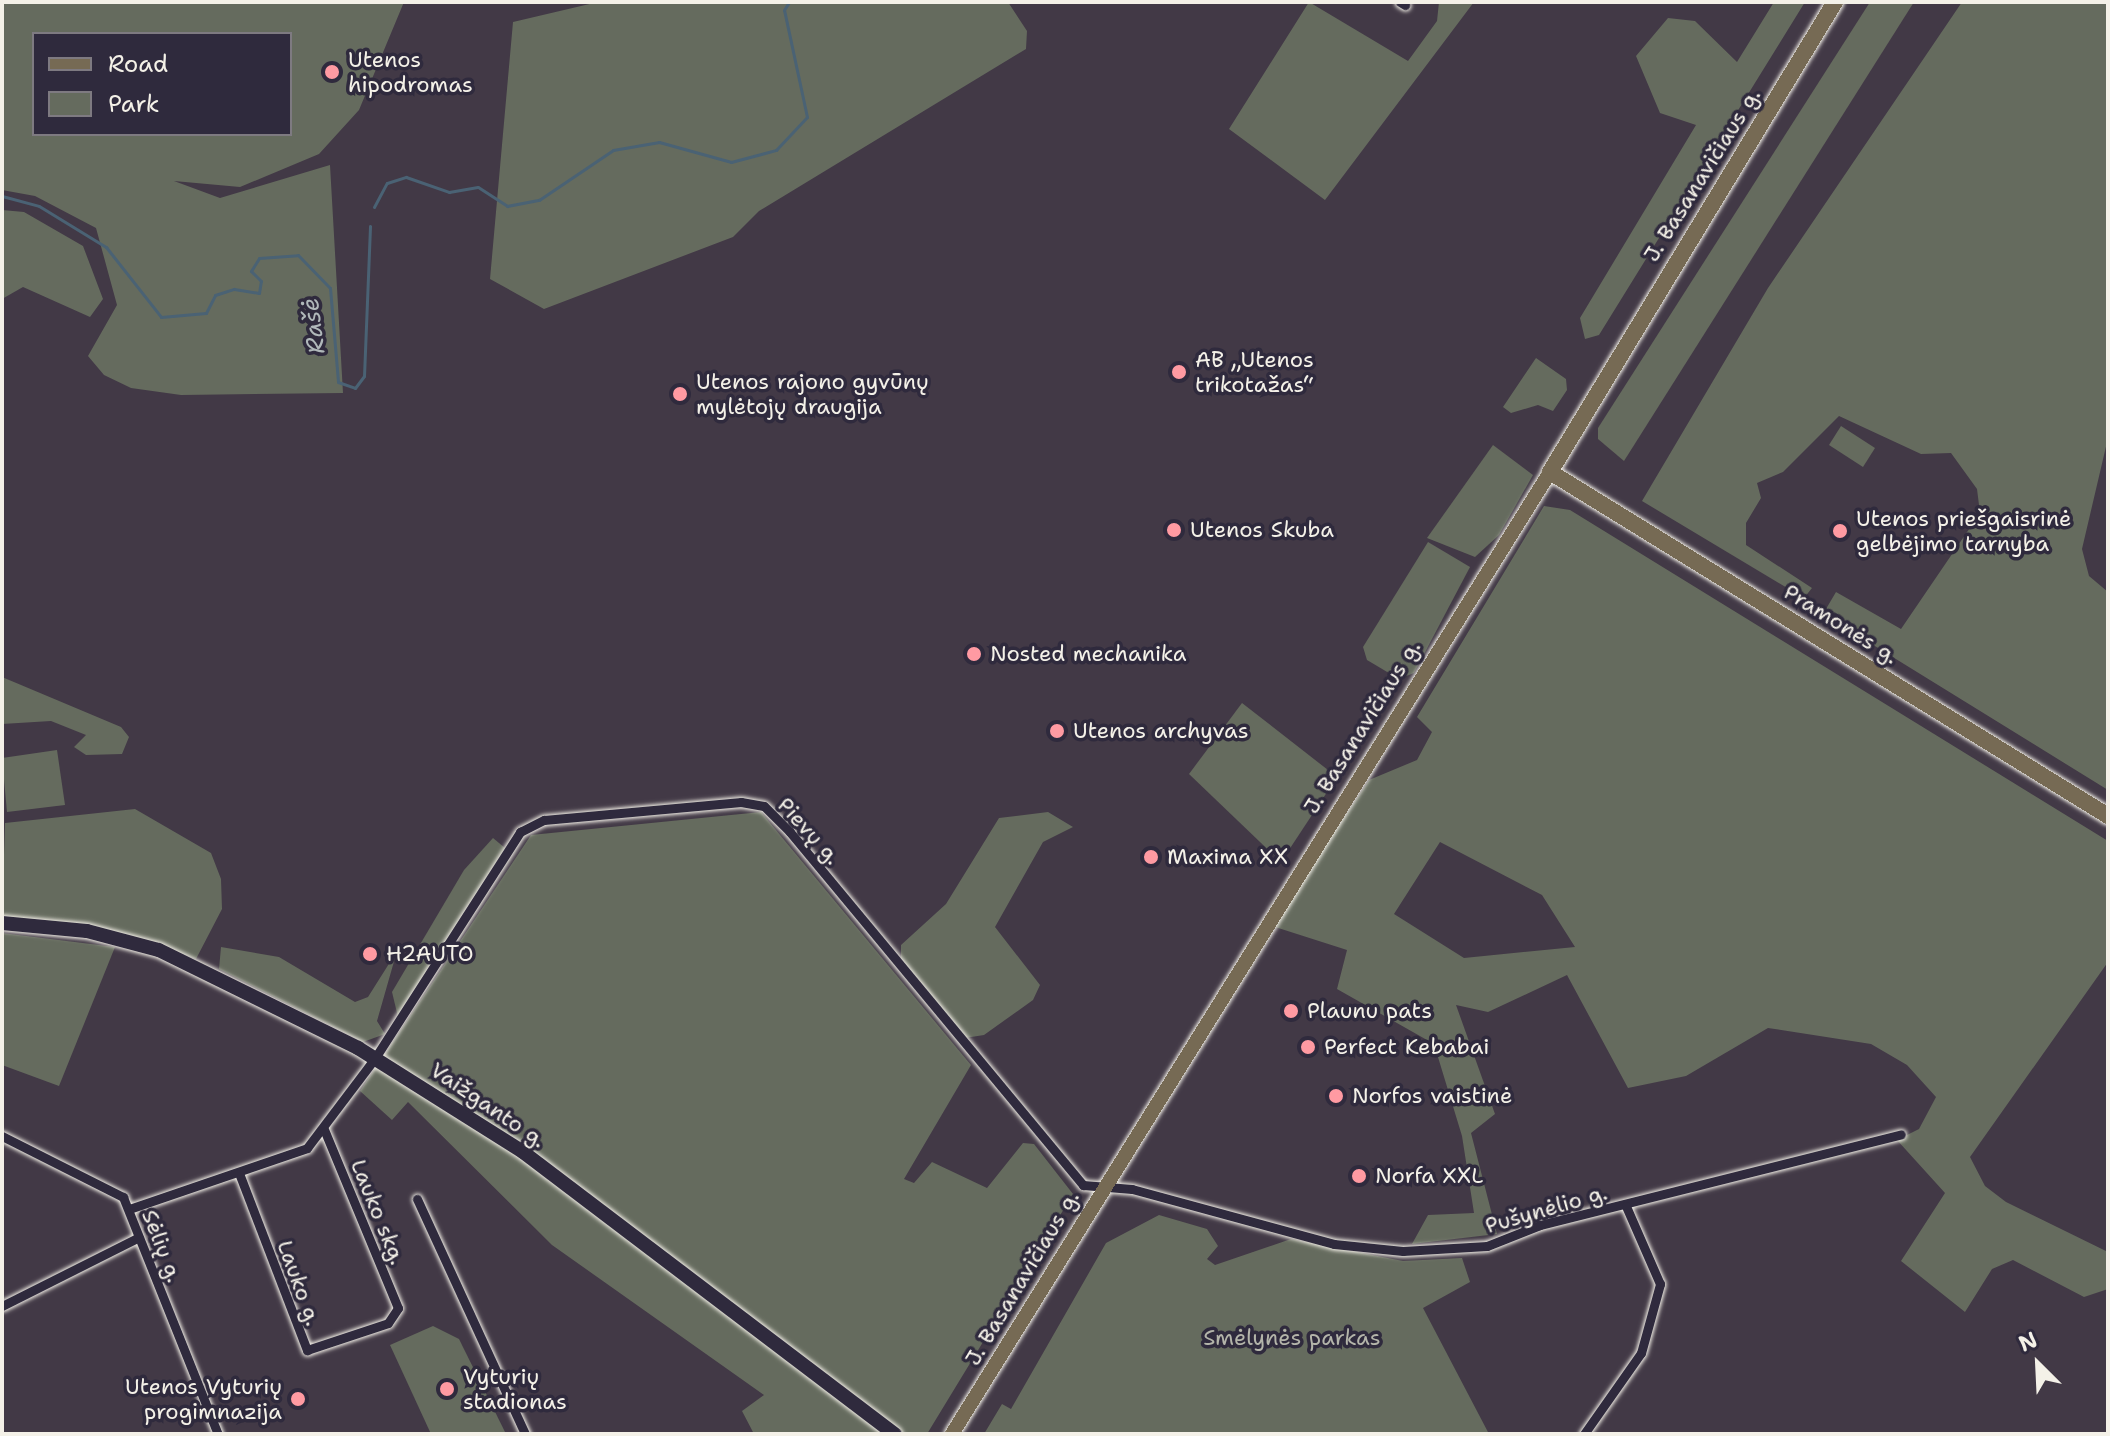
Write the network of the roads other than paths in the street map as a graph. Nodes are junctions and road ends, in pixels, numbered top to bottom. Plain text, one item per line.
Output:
1 (1835, 2) edge
2 (1550, 472) junction
3 (2108, 816) edge
4 (2, 923) edge
5 (375, 1058) junction
6 (324, 1129) junction
7 (1901, 1134) dead end
8 (2, 1136) edge
9 (239, 1173) junction
10 (1105, 1184) junction
11 (417, 1199) dead end
12 (1626, 1206) junction
13 (129, 1209) junction
14 (139, 1237) junction
15 (2, 1306) edge
16 (398, 1308) joint
17 (218, 1434) edge
18 (525, 1434) edge
19 (895, 1434) edge
20 (952, 1434) edge
21 (1584, 1434) edge

1 - 2 highway, J. Basanavičiaus g.
2 - 3 highway, Pramonės g.
2 - 10 main road, J. Basanavičiaus g.
4 - 5 main road, Vaižganto g.
5 - 6 street
5 - 10 street, Pievų g.
5 - 19 main road, Vaižganto g.
6 - 9 street
6 - 16 street, Lauko skg.
7 - 12 street, Pušynėlio g.
8 - 13 street, Sėlių g.
9 - 13 street
9 - 16 street, Lauko g.
10 - 12 street, Pušynėlio g.
10 - 20 main road, J. Basanavičiaus g.
11 - 18 street
12 - 21 street
13 - 14 street, Sėlių g.
14 - 15 street
14 - 17 street, Sėlių g.

